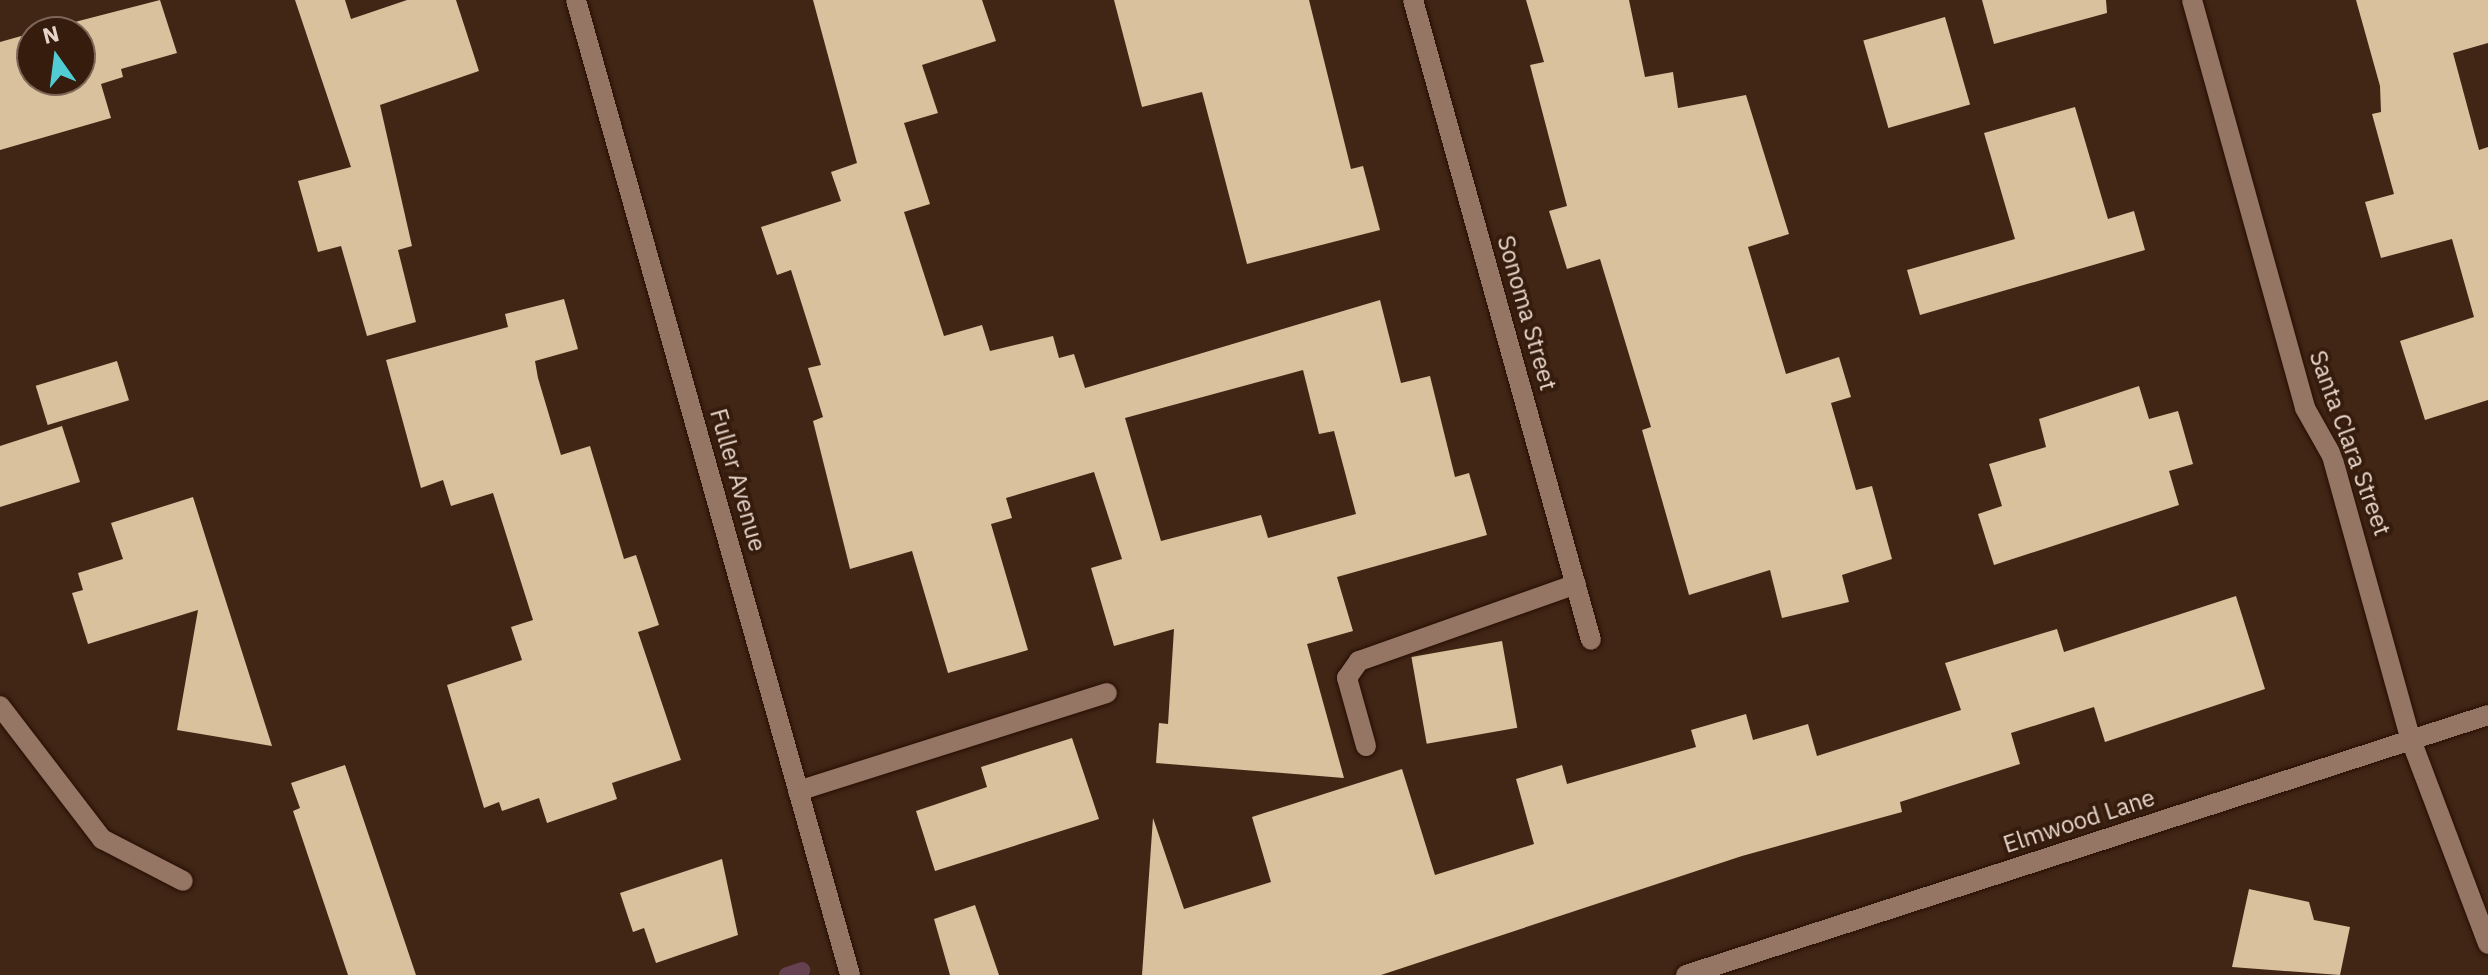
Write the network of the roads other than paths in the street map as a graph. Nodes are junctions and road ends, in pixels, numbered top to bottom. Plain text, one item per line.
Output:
1 (576, 0) edge
2 (1413, 0) edge
3 (2192, 0) edge
4 (1576, 584) junction
5 (1591, 640) dead end
6 (1107, 693) dead end
7 (0, 706) edge
8 (2488, 715) edge
9 (2411, 740) junction
10 (1366, 746) dead end
11 (798, 791) junction
12 (183, 881) dead end
13 (2488, 944) edge
14 (850, 975) edge
15 (1686, 975) edge

1 - 11 street, Fuller Avenue
2 - 4 street, Sonoma Street
3 - 9 street, Santa Clara Street
4 - 5 street, Sonoma Street
4 - 10 street
6 - 11 street
7 - 12 street
8 - 9 street, Elmwood Lane
9 - 13 street, Santa Clara Street
9 - 15 street, Elmwood Lane
11 - 14 street, Fuller Avenue

